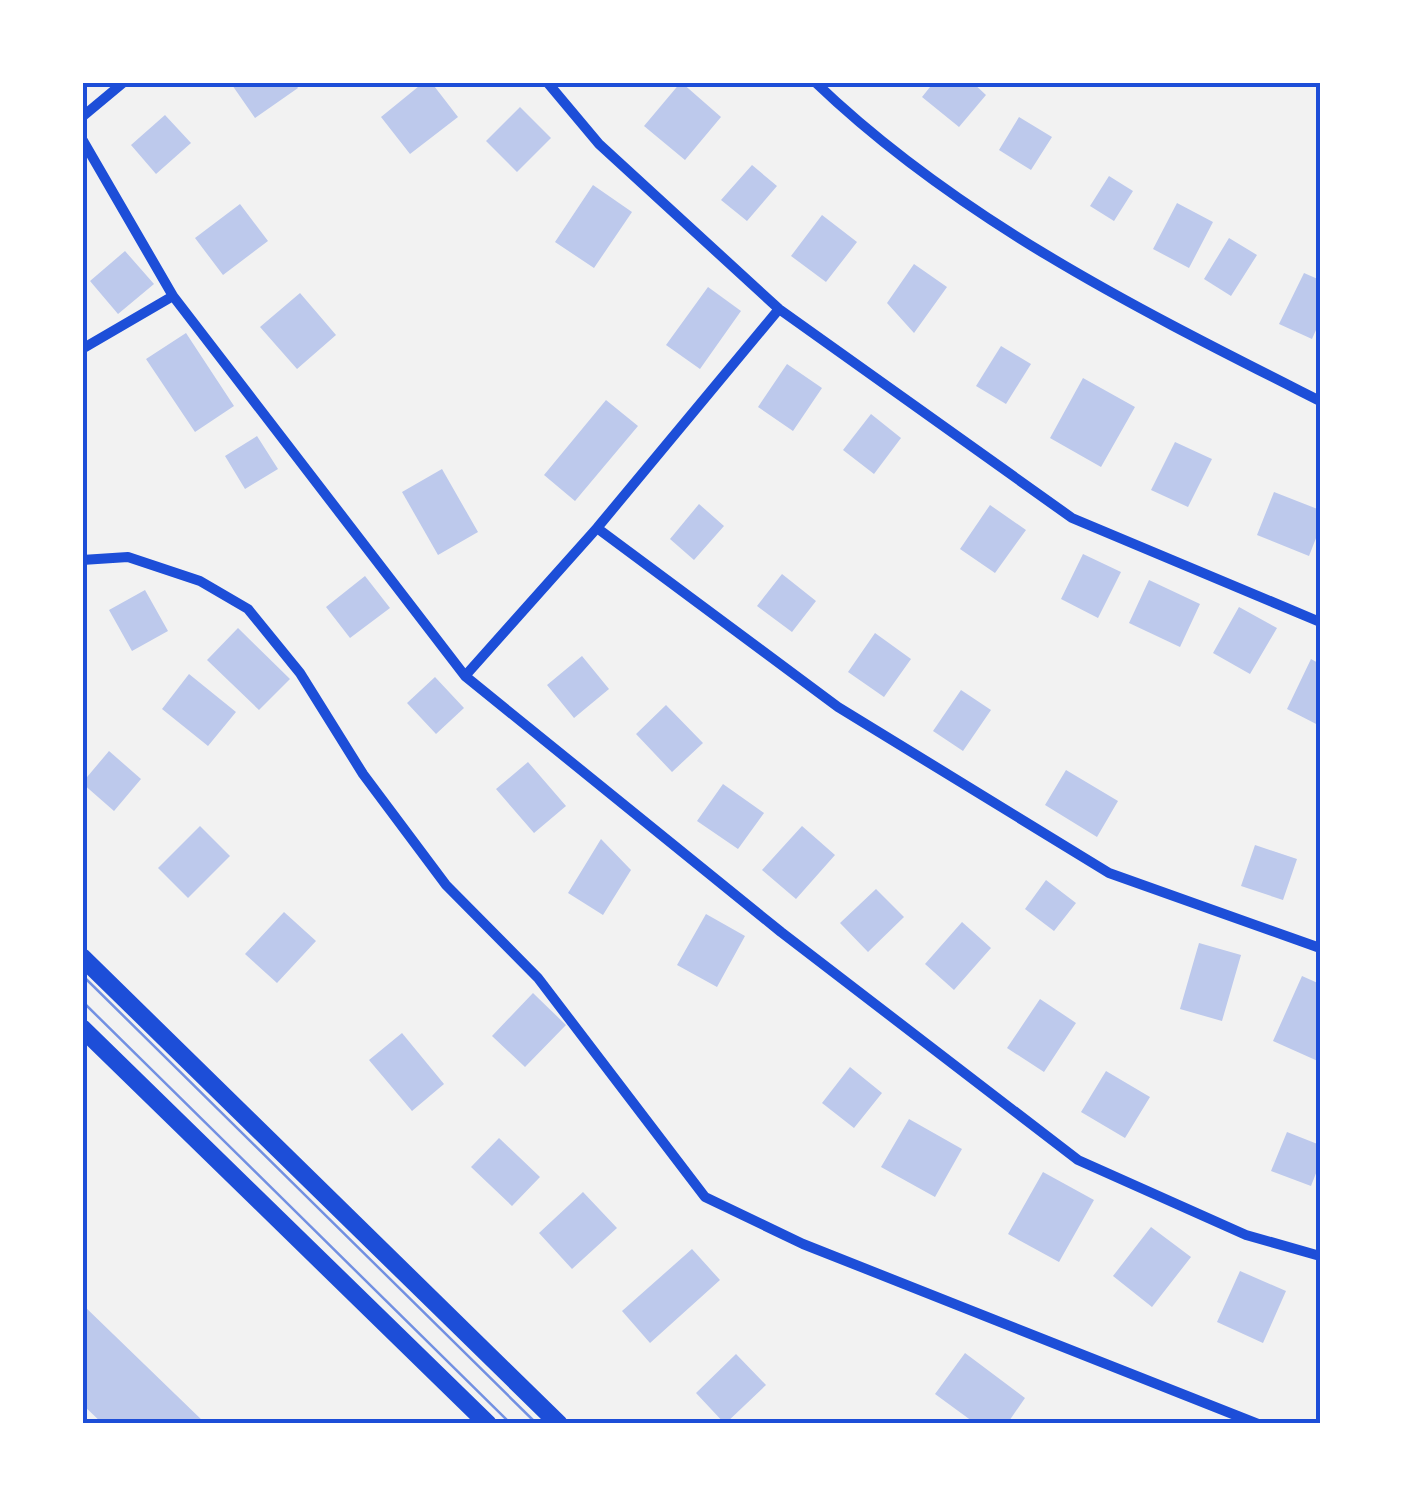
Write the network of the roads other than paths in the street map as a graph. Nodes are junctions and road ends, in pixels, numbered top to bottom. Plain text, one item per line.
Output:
1 (124, 82) edge
2 (547, 82) edge
3 (816, 82) edge
4 (82, 117) edge
5 (82, 139) edge
6 (173, 296) junction
7 (778, 309) junction
8 (82, 348) edge
9 (1320, 401) edge
10 (598, 528) junction
11 (82, 560) edge
12 (1320, 622) edge
13 (465, 676) junction
14 (1320, 948) edge
15 (82, 957) edge
16 (82, 1028) edge
17 (1320, 1256) edge
18 (488, 1424) edge
19 (559, 1424) edge
20 (1258, 1424) edge

1 - 4 street
2 - 7 street
3 - 9 street
5 - 6 street
6 - 8 street
6 - 13 street
7 - 10 street
7 - 12 street
10 - 13 street
10 - 14 street
11 - 20 street
13 - 17 street
15 - 19 street
16 - 18 street

